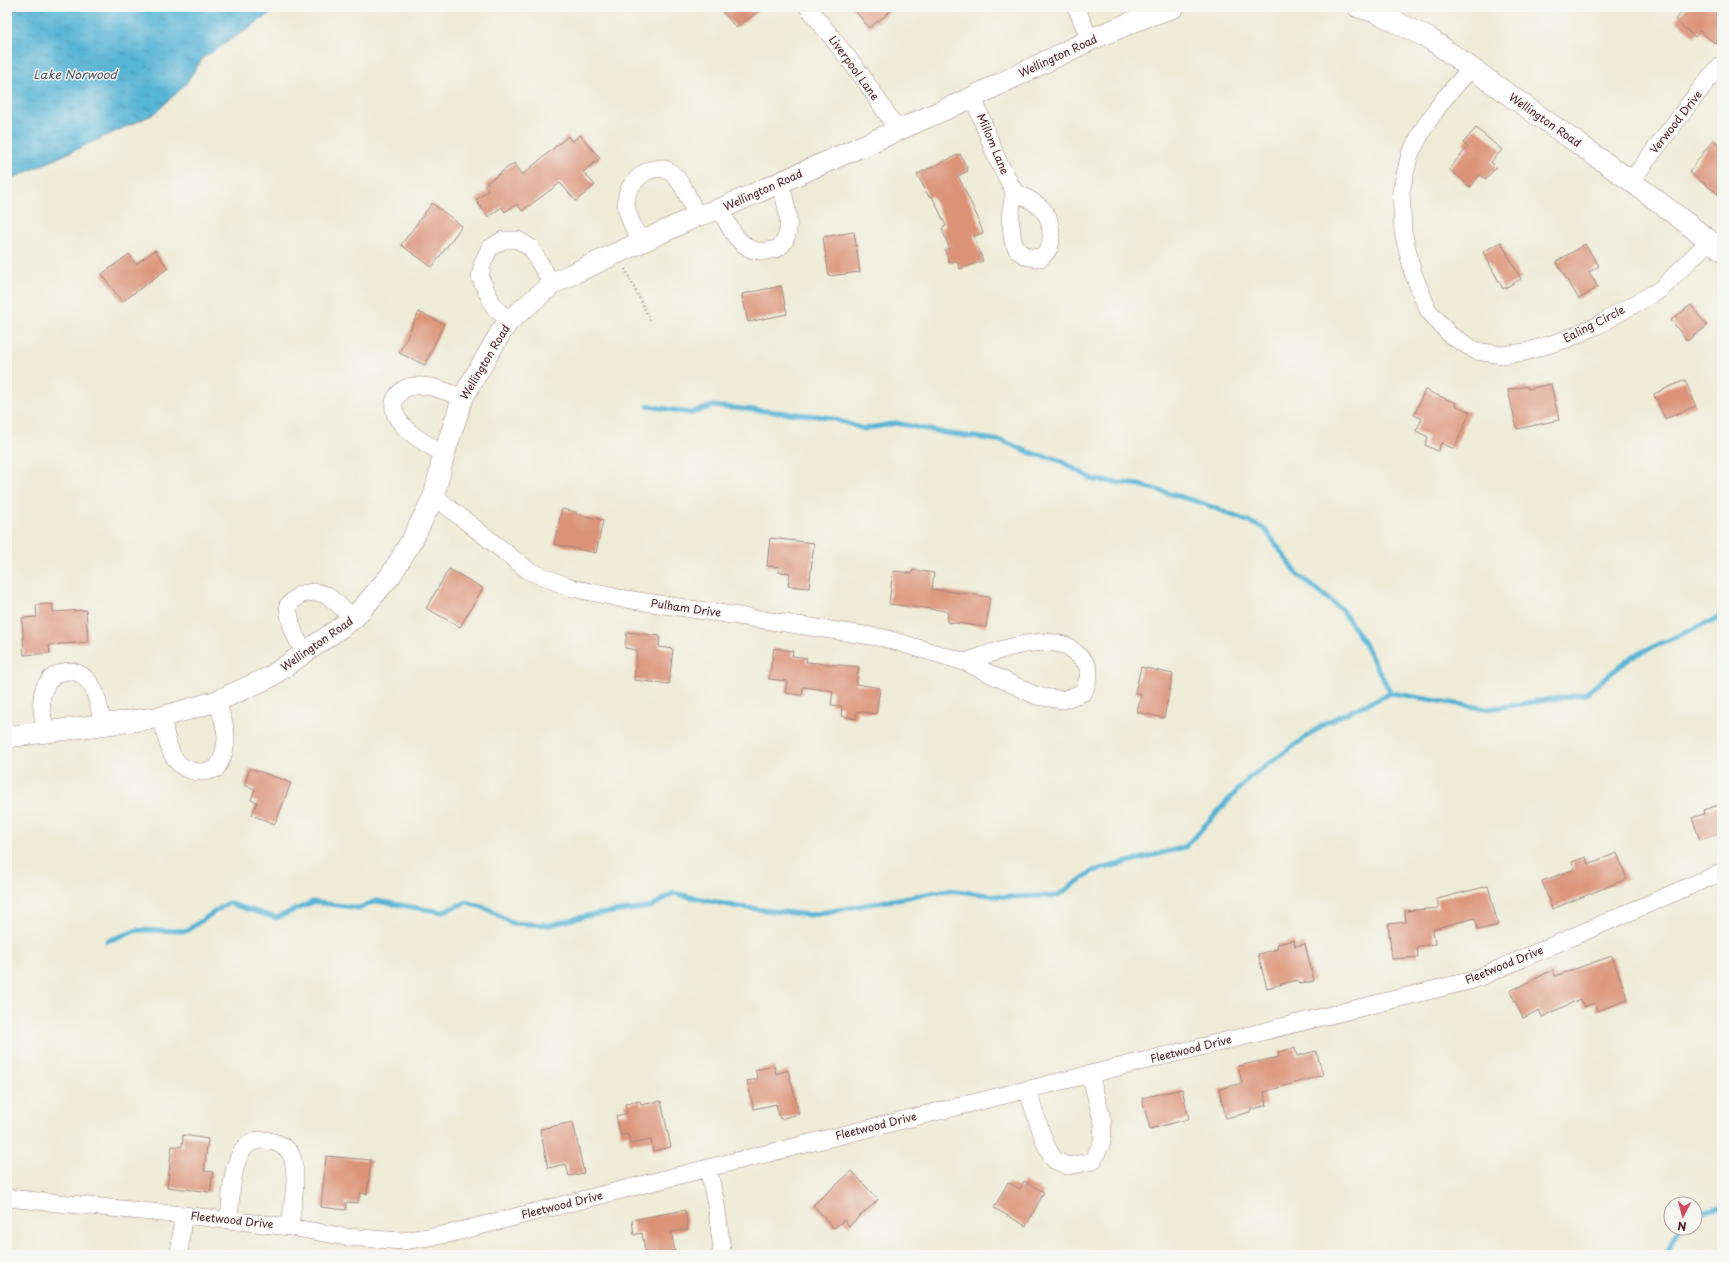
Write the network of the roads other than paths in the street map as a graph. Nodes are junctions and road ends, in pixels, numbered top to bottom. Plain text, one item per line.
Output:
1 (808, 7) edge
2 (1076, 7) edge
3 (1174, 7) edge
4 (1358, 7) edge
5 (1090, 40) junction
6 (1722, 65) edge
7 (1471, 68) junction
8 (974, 97) junction
9 (897, 129) junction
10 (1631, 180) junction
11 (780, 182) junction
12 (1014, 191) dead end
13 (720, 209) junction
14 (697, 216) junction
15 (641, 241) junction
16 (1715, 246) edge
17 (552, 284) junction
18 (509, 321) junction
19 (462, 397) junction
20 (444, 454) junction
21 (434, 496) junction
22 (354, 618) junction
23 (305, 652) junction
24 (965, 662) junction
25 (217, 701) junction
26 (162, 716) junction
27 (103, 724) junction
28 (46, 732) junction
29 (7, 737) edge
30 (1722, 872) edge
31 (1090, 1074) junction
32 (1027, 1089) junction
33 (708, 1168) junction
34 (7, 1198) edge
35 (184, 1215) junction
36 (229, 1220) junction
37 (290, 1227) junction
38 (724, 1253) edge
39 (179, 1255) edge

1 - 9 street, Liverpool Lane
2 - 5 street
3 - 5 street, Wellington Road
4 - 7 street, Wellington Road
5 - 8 street, Wellington Road
6 - 10 street, Verwood Drive
7 - 10 street, Wellington Road
7 - 16 street, Ealing Circle
8 - 9 street, Wellington Road
8 - 12 street, Millom Lane
9 - 11 street, Wellington Road
10 - 16 street, Wellington Road
11 - 13 street, Wellington Road
11 - 13 street
13 - 14 street, Wellington Road
14 - 15 street, Wellington Road
14 - 15 street
15 - 17 street, Wellington Road
17 - 18 street, Wellington Road
17 - 18 street
18 - 19 street, Wellington Road
19 - 20 street, Wellington Road
19 - 20 street
20 - 21 street, Wellington Road
21 - 22 street, Wellington Road
21 - 24 street, Pulham Drive
22 - 23 street, Wellington Road
22 - 23 street
23 - 25 street, Wellington Road
24 - 24 street, Pulham Drive
25 - 26 street, Wellington Road
25 - 26 street
26 - 27 street, Wellington Road
27 - 28 street, Wellington Road
27 - 28 street
28 - 29 street, Wellington Road
30 - 31 street, Fleetwood Drive
31 - 32 street, Fleetwood Drive
31 - 32 street
32 - 33 street, Fleetwood Drive
33 - 37 street, Fleetwood Drive
33 - 38 street
34 - 35 street, Fleetwood Drive
35 - 36 street, Fleetwood Drive
35 - 39 street
36 - 37 street, Fleetwood Drive
36 - 37 street

